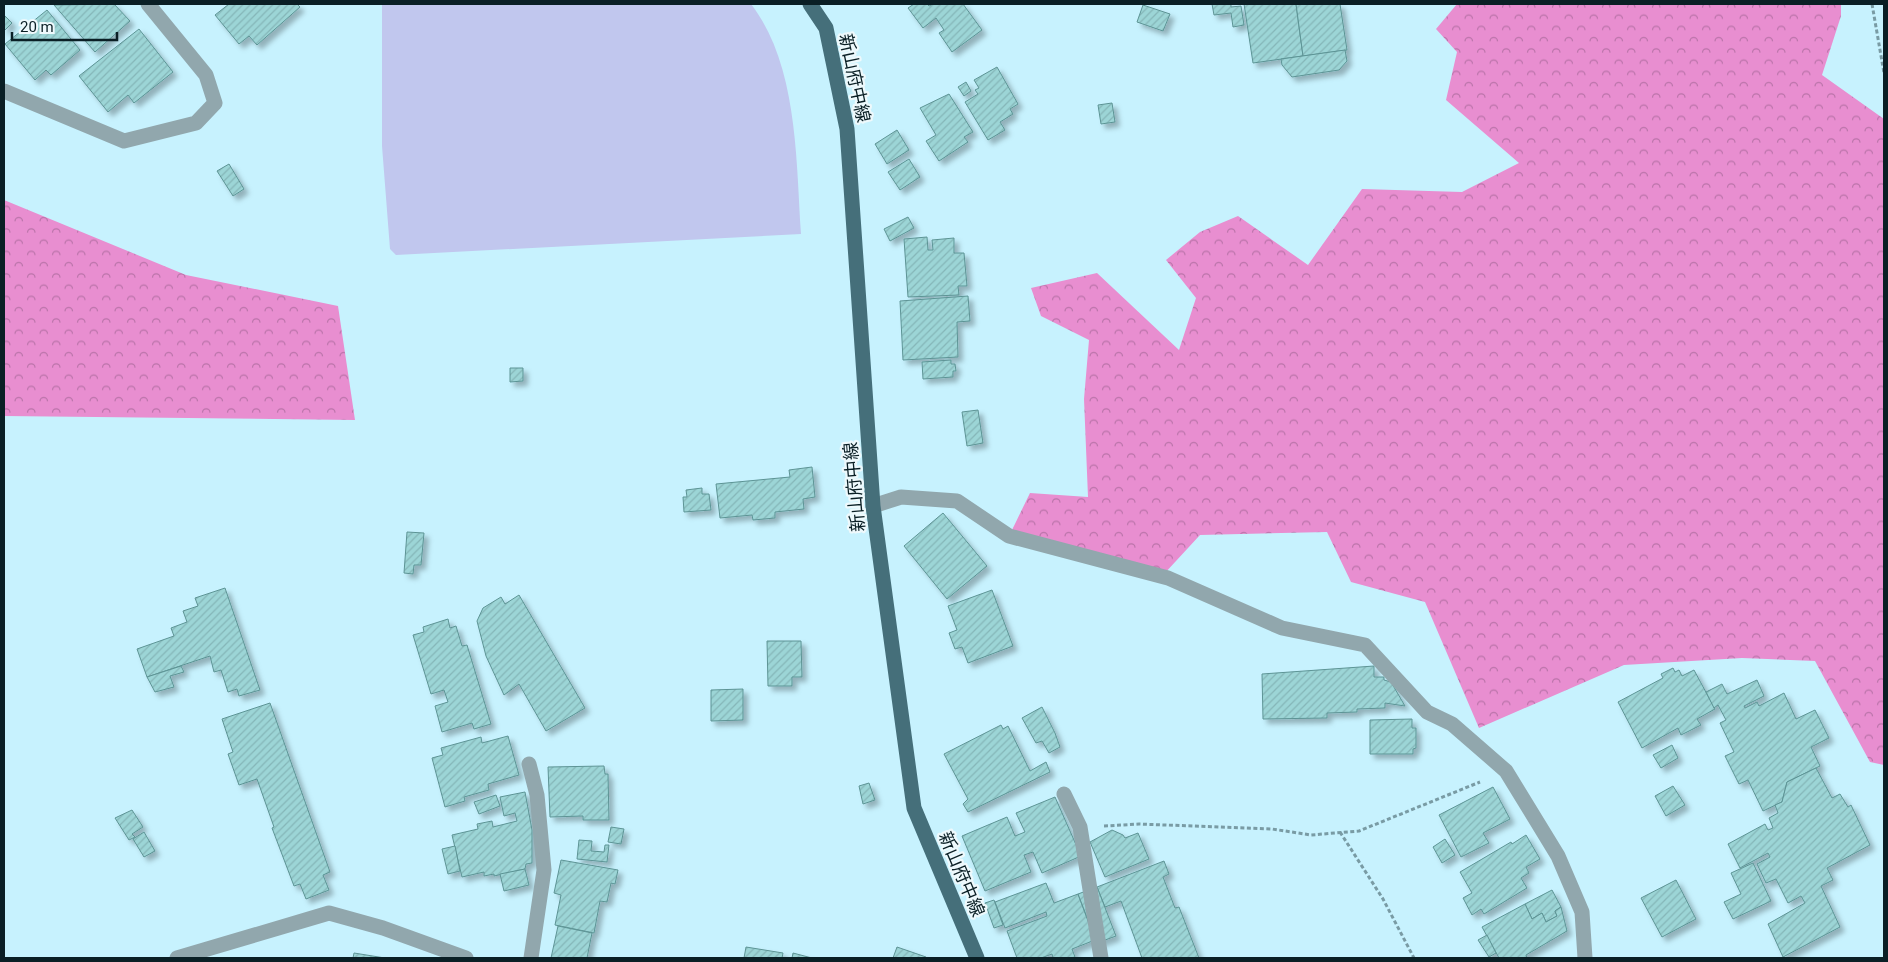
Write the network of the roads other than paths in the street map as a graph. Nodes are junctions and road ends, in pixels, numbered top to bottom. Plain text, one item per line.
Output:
1 (148, 4) edge
2 (810, 4) edge
3 (4, 91) edge
4 (873, 506) junction
5 (529, 764) dead end
6 (1064, 794) dead end
7 (177, 958) edge
8 (466, 958) edge
9 (531, 958) edge
10 (977, 958) edge
11 (1101, 958) edge
12 (1585, 958) edge

1 - 3 street
2 - 4 main road, 新山府中線
4 - 10 main road, 新山府中線
4 - 12 street
5 - 9 street
6 - 11 street
7 - 8 street

